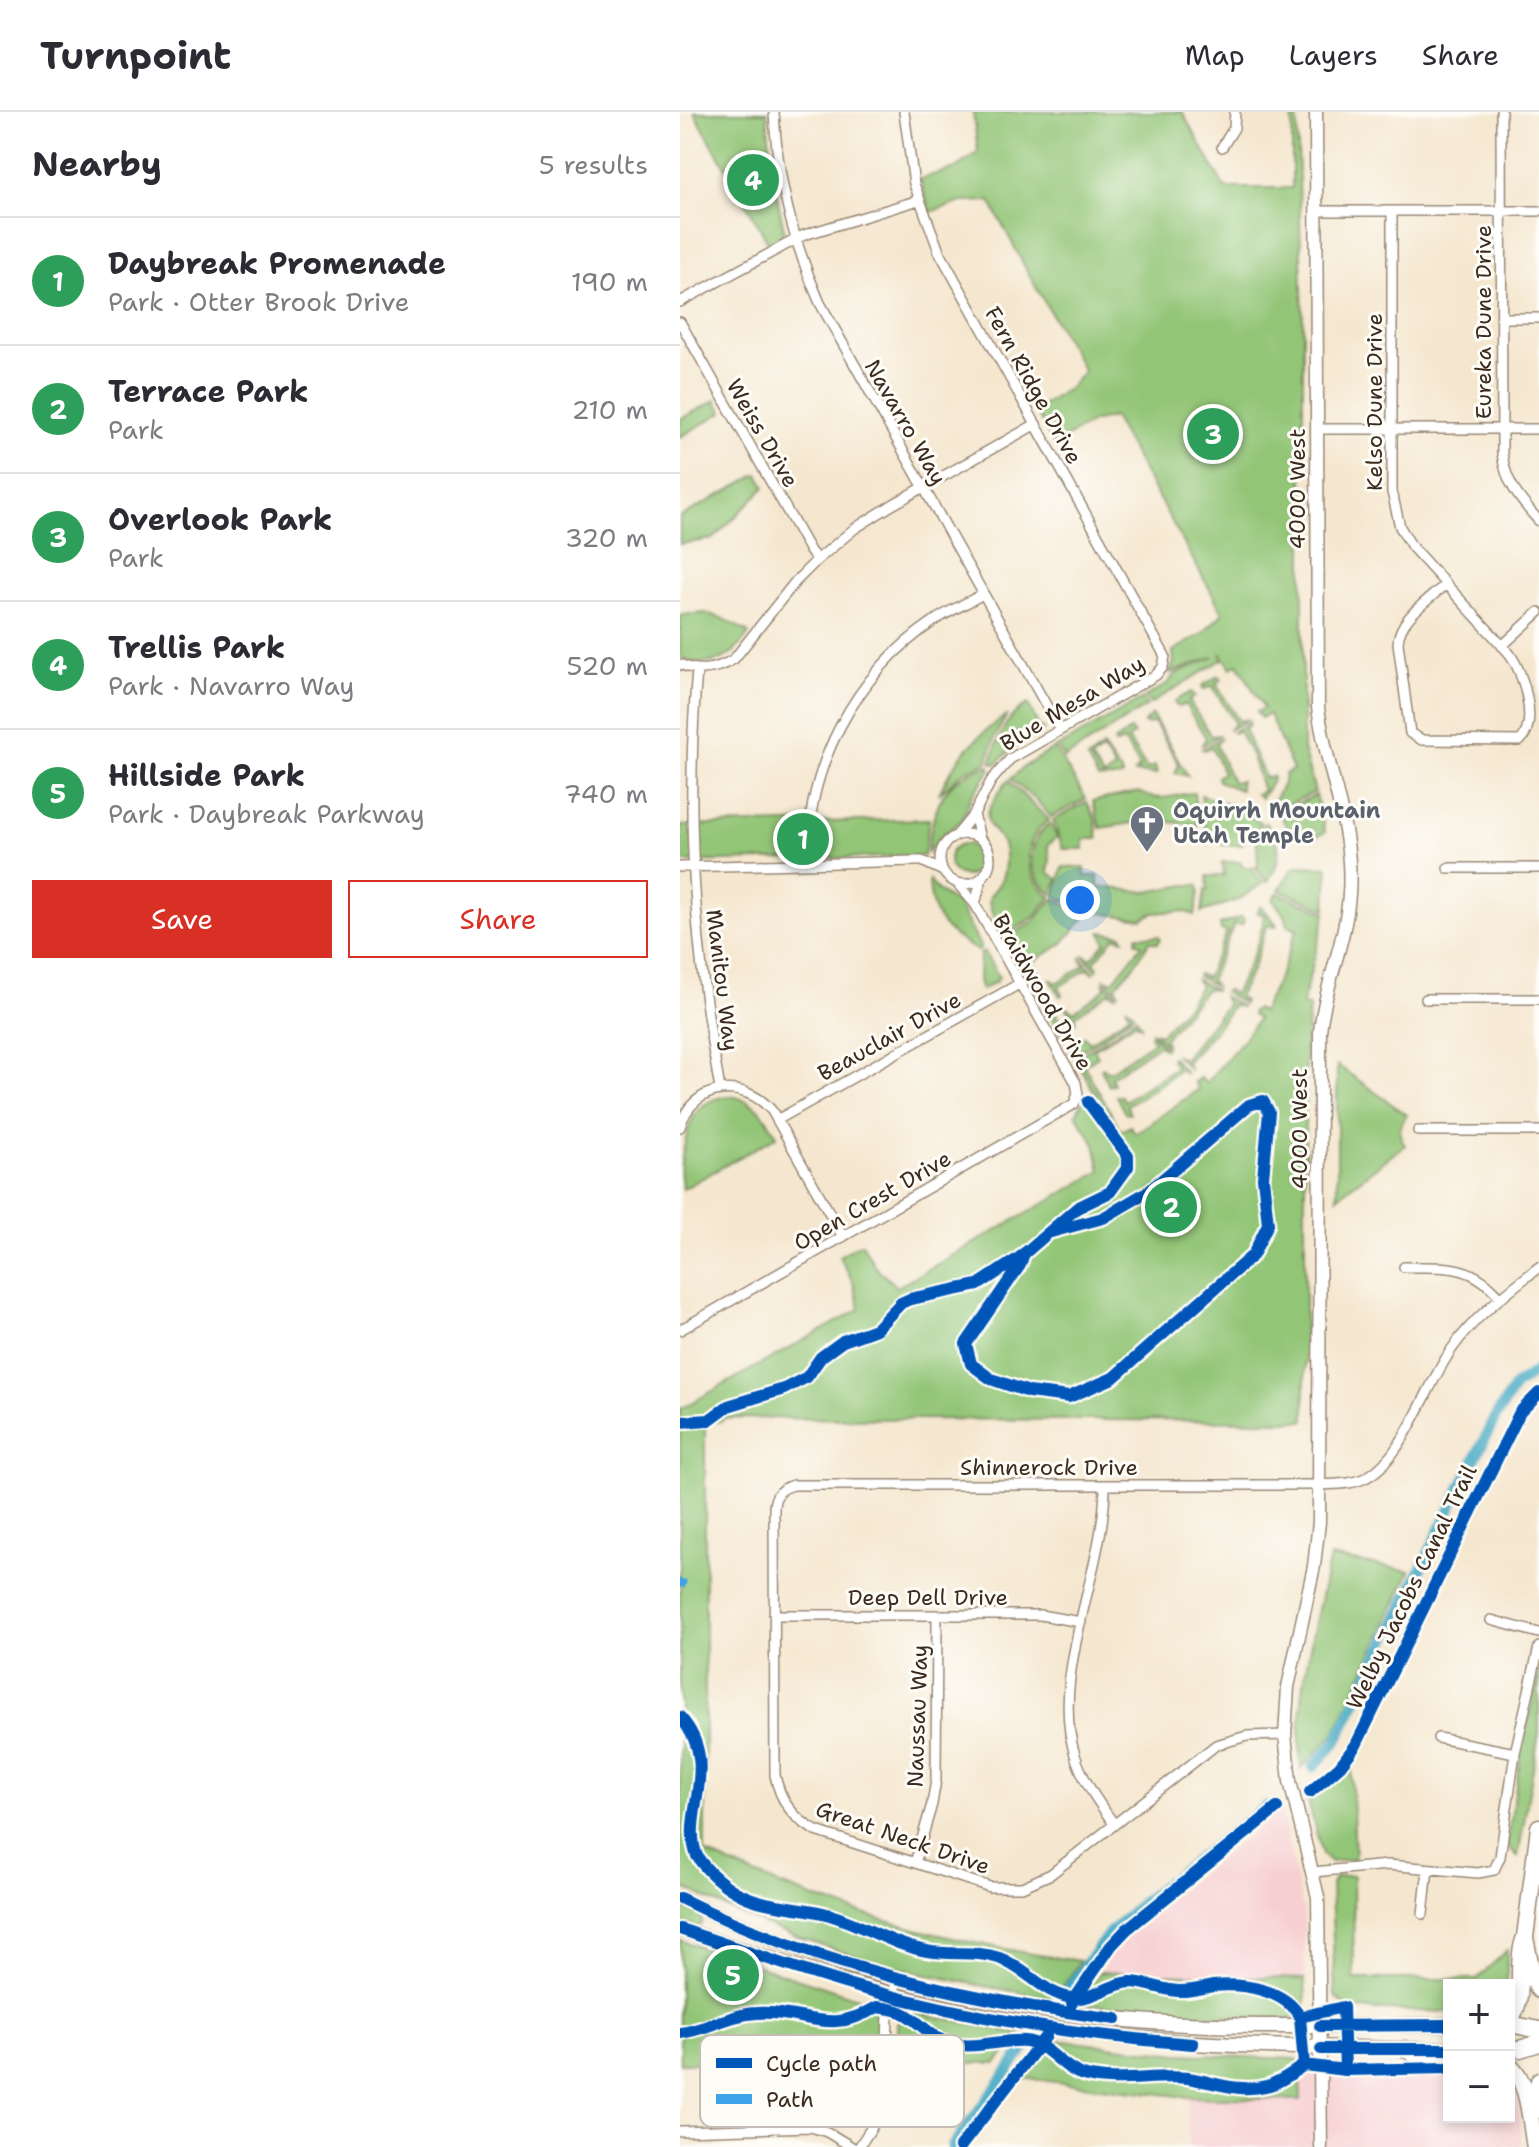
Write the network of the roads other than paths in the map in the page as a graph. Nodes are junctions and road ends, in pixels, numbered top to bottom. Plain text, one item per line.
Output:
1 (774, 112) edge
2 (904, 112) edge
3 (1235, 112) edge
4 (1316, 112) edge
5 (1501, 112) edge
6 (1222, 147) dead end
7 (919, 200) junction
8 (1317, 211) junction
9 (1392, 211) junction
10 (1501, 211) junction
11 (1539, 211) edge
12 (795, 238) junction
13 (680, 302) edge
14 (1501, 318) junction
15 (1539, 318) edge
16 (680, 322) edge
17 (1036, 424) junction
18 (1317, 429) junction
19 (1392, 429) junction
20 (1502, 429) junction
21 (1539, 429) edge
22 (923, 488) junction
23 (1539, 521) edge
24 (817, 560) junction
25 (1446, 584) junction
26 (983, 594) junction
27 (1539, 612) edge
28 (1502, 646) junction
29 (680, 664) edge
30 (1165, 664) joint
31 (697, 670) junction
32 (1060, 730) junction
33 (974, 814) junction
34 (956, 836) junction
35 (980, 839) junction
36 (942, 850) junction
37 (922, 861) junction
38 (808, 864) junction
39 (680, 867) edge
40 (692, 867) junction
41 (1448, 868) dead end
42 (1539, 868) edge
43 (943, 871) junction
44 (982, 878) junction
45 (957, 883) junction
46 (975, 904) junction
47 (1019, 984) junction
48 (1426, 999) dead end
49 (1539, 999) edge
50 (720, 1089) junction
51 (1077, 1098) joint
52 (777, 1120) junction
53 (680, 1127) edge
54 (1418, 1131) dead end
55 (1539, 1131) edge
56 (843, 1237) junction
57 (1404, 1267) dead end
58 (1539, 1267) edge
59 (1501, 1298) junction
60 (680, 1330) edge
61 (1105, 1485) junction
62 (1320, 1485) junction
63 (780, 1491) joint
64 (774, 1615) junction
65 (937, 1615) junction
66 (1491, 1620) dead end
67 (1081, 1622) junction
68 (1539, 1633) edge
69 (1539, 1647) edge
70 (1285, 1735) junction
71 (1438, 1738) dead end
72 (1515, 1753) junction
73 (1114, 1824) junction
74 (1539, 1827) edge
75 (915, 1863) junction
76 (1428, 1869) junction
77 (1313, 1872) junction
78 (680, 1898) edge
79 (1423, 1914) dead end
80 (680, 1929) edge
81 (1525, 1937) junction
82 (897, 1979) junction
83 (1539, 1990) edge
84 (892, 1996) junction
85 (1515, 2014) edge
86 (1515, 2024) edge
87 (1443, 2025) edge
88 (1320, 2026) junction
89 (1539, 2027) edge
90 (887, 2035) edge
91 (1539, 2045) edge
92 (1321, 2049) junction
93 (1405, 2049) junction
94 (1443, 2049) edge
95 (1515, 2049) edge
96 (1443, 2060) edge
97 (1515, 2071) edge
98 (1539, 2081) edge
99 (872, 2127) edge
100 (680, 2131) edge
101 (852, 2147) edge
102 (859, 2147) edge
103 (1321, 2147) edge
104 (1535, 2147) edge

1 - 12 street, Navarro Way
2 - 7 street, Fern Ridge Drive
3 - 6 street
4 - 8 main road, 4000 West
5 - 10 street, Eureka Dune Drive
7 - 12 street
7 - 17 street, Fern Ridge Drive
8 - 9 street
8 - 18 main road, 4000 West
9 - 10 street
9 - 19 street, Kelso Dune Drive
10 - 11 street
10 - 14 street, Eureka Dune Drive
12 - 13 street
12 - 22 street, Navarro Way
14 - 15 street
14 - 20 street, Eureka Dune Drive
16 - 24 street, Weiss Drive
17 - 22 street
17 - 30 street, Fern Ridge Drive
18 - 19 street
18 - 62 main road, 4000 West
19 - 20 street
19 - 25 street, Kelso Dune Drive
20 - 21 street
20 - 23 street, Eureka Dune Drive
22 - 24 street
22 - 26 street, Navarro Way
24 - 31 street
25 - 28 street, Kelso Dune Drive
25 - 28 street, Kelso Dune Drive
26 - 32 street, Navarro Way
26 - 38 street
27 - 28 street
29 - 31 street
30 - 32 street, Blue Mesa Way
31 - 40 street, Manitou Way
32 - 33 street, Blue Mesa Way
33 - 34 street, Blue Mesa Way
33 - 35 street
34 - 35 street
34 - 36 street
35 - 44 street
36 - 37 street
36 - 43 street
37 - 38 street
37 - 43 street
38 - 40 street
39 - 40 street
40 - 50 street, Manitou Way
41 - 42 street
43 - 45 street
44 - 45 street
44 - 46 street, Braidwood Drive
45 - 46 street, Braidwood Drive
46 - 47 street, Braidwood Drive
47 - 51 street, Braidwood Drive
47 - 52 street, Beauclair Drive
48 - 49 street
50 - 52 street
50 - 53 street
51 - 56 street, Open Crest Drive
52 - 56 street
54 - 55 street
56 - 60 street, Open Crest Drive
57 - 59 street
58 - 59 street, Shinnerock Drive
59 - 62 street, Shinnerock Drive
61 - 62 street, Shinnerock Drive
61 - 63 street, Shinnerock Drive
61 - 67 street
62 - 70 main road, 4000 West
63 - 64 street, Great Neck Drive
64 - 65 street, Deep Dell Drive
64 - 75 street, Great Neck Drive
65 - 67 street, Deep Dell Drive
65 - 75 street, Naussau Way
66 - 68 street
67 - 73 street
69 - 72 street
70 - 73 street, Great Neck Drive
70 - 77 main road, 4000 West
71 - 72 street
72 - 76 street
73 - 75 street, Great Neck Drive
74 - 81 highway
76 - 77 street
76 - 79 street
77 - 88 main road, 4000 West
78 - 82 main road
80 - 84 main road
81 - 83 highway
81 - 85 highway
82 - 84 street
82 - 88 main road
84 - 90 street
84 - 92 main road
86 - 89 highway
87 - 88 main road
88 - 92 main road, 4000 West
91 - 95 highway
92 - 93 main road
92 - 103 main road, 4000 West
93 - 94 main road
93 - 96 highway
97 - 104 highway
98 - 104 highway
99 - 102 street
100 - 101 street

